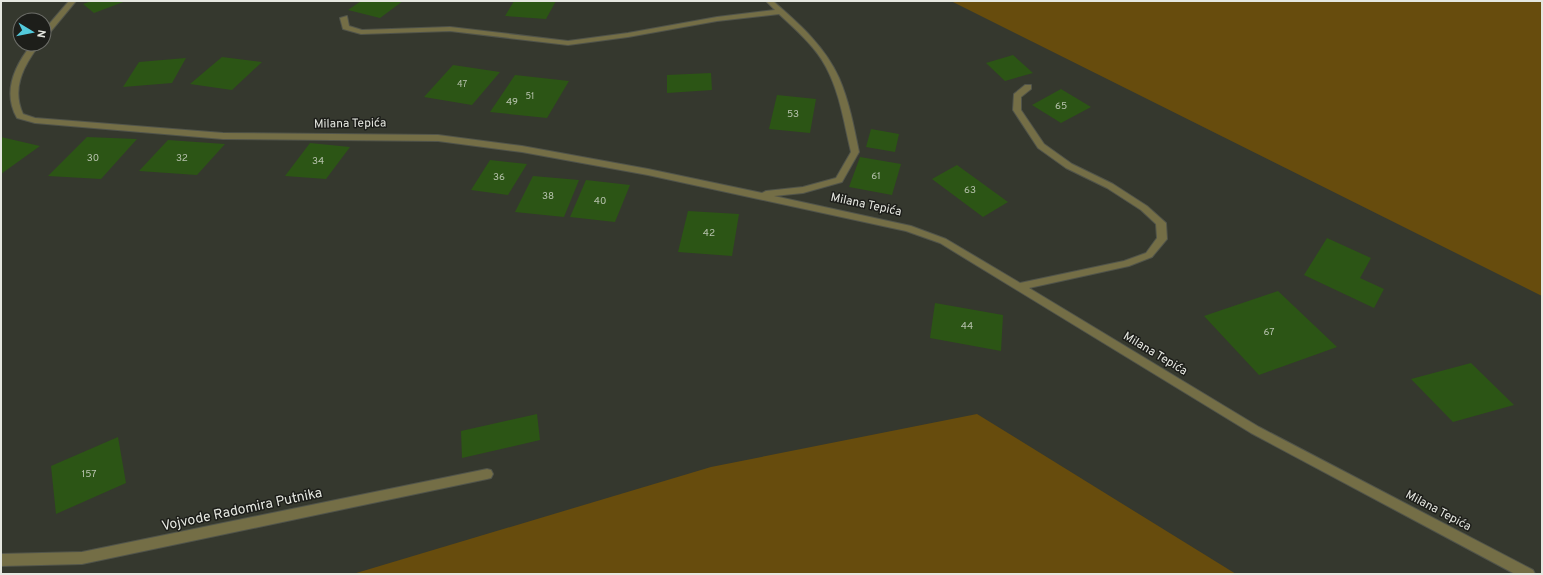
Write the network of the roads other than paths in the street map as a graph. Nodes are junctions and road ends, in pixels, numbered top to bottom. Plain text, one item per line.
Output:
1 (73, 1) edge
2 (769, 1) edge
3 (781, 12) junction
4 (344, 18) dead end
5 (52, 25) edge
6 (28, 52) edge
7 (1028, 87) dead end
8 (756, 195) junction
9 (1019, 287) junction
10 (487, 474) dead end
11 (1, 560) edge
12 (1528, 574) edge

1 - 5 street
2 - 3 street, Milana Tepića
3 - 4 street
3 - 8 street, Milana Tepića
6 - 8 street, Milana Tepića
7 - 9 street
8 - 9 street, Milana Tepića
9 - 12 street, Milana Tepića
10 - 11 street, Vojvode Radomira Putnika

